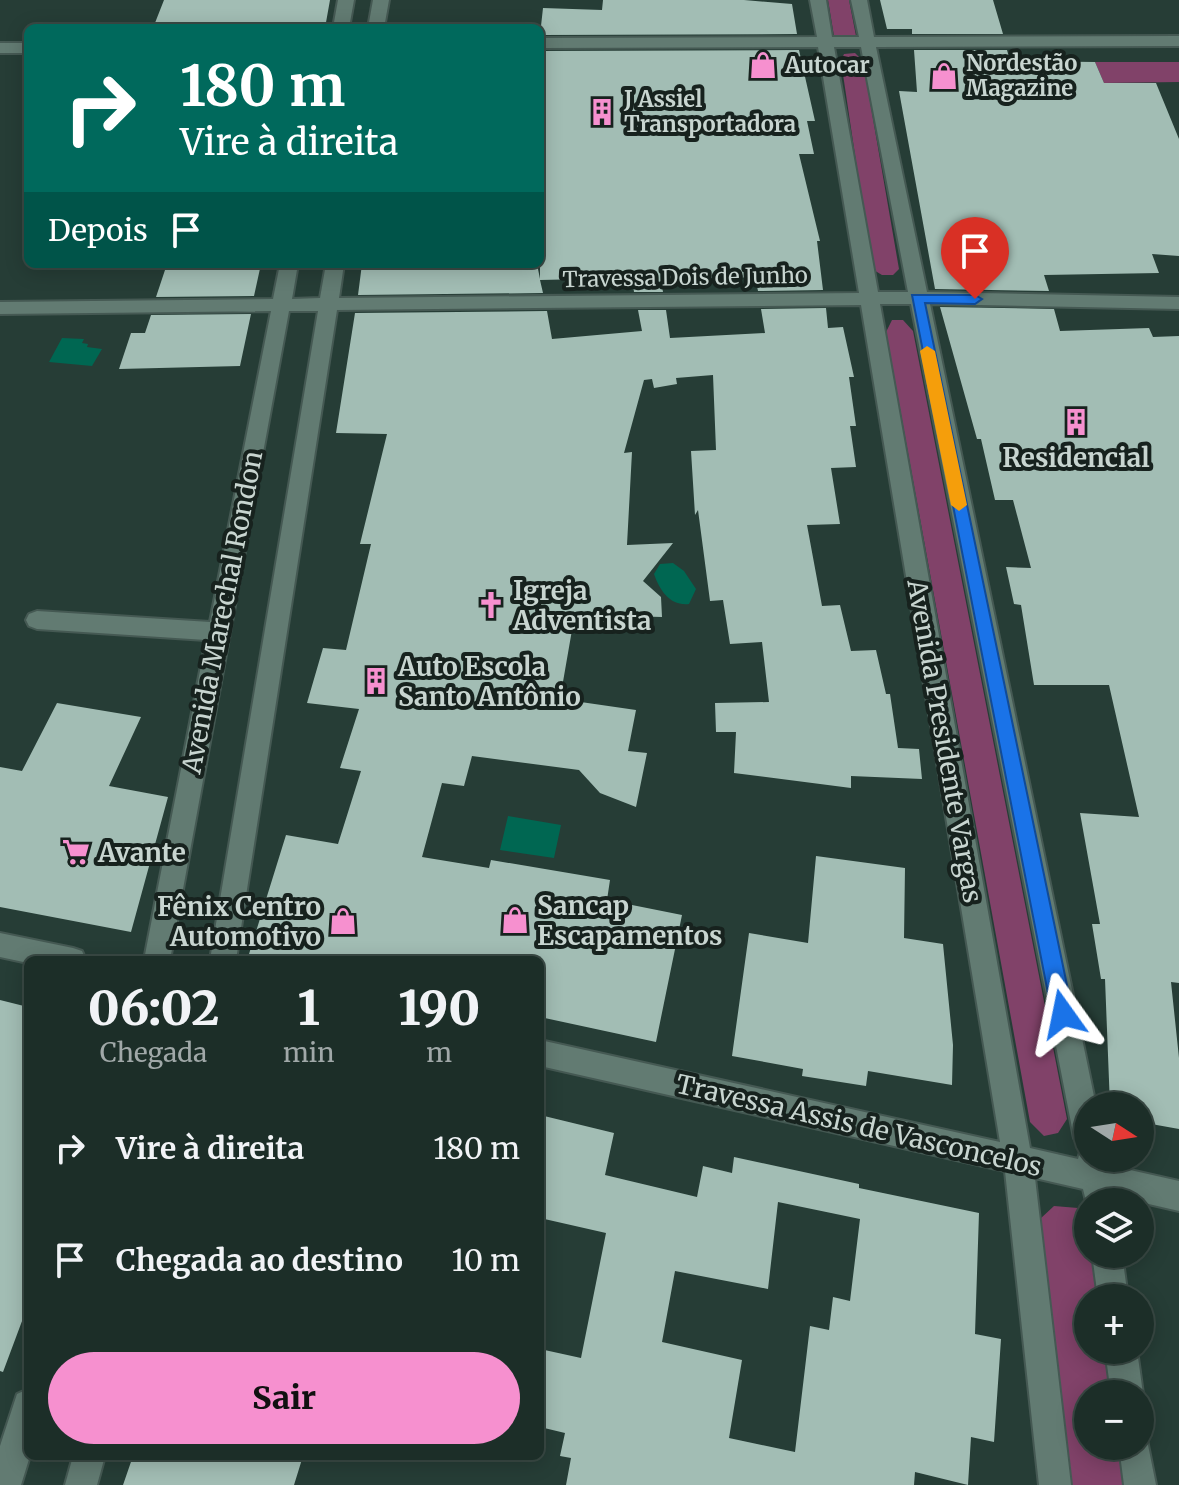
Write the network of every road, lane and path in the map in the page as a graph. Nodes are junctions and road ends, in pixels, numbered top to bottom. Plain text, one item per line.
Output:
1 (346, 0) edge
2 (381, 0) edge
3 (818, 0) edge
4 (859, 0) edge
5 (342, 24) edge
6 (377, 24) edge
7 (1179, 41) edge
8 (825, 42) junction
9 (867, 42) junction
10 (544, 43) edge
11 (0, 48) edge
12 (24, 48) edge
13 (288, 268) edge
14 (334, 268) edge
15 (917, 298) junction
16 (868, 299) junction
17 (1179, 303) edge
18 (280, 305) junction
19 (328, 306) junction
20 (0, 308) edge
21 (37, 620) dead end
22 (218, 632) junction
23 (0, 945) edge
24 (54, 956) edge
25 (158, 956) edge
26 (224, 956) edge
27 (544, 1054) edge
28 (1079, 1092) edge
29 (1018, 1161) junction
30 (1096, 1180) edge
31 (1179, 1196) edge
32 (24, 1419) edge
33 (88, 1460) edge
34 (1137, 1460) edge
35 (5, 1485) edge
36 (81, 1485) edge
37 (1055, 1485) edge
38 (1140, 1485) edge

1 - 5 street
2 - 6 street
3 - 8 street, Avenida Presidente Vargas
4 - 9 street
7 - 9 street
8 - 9 street
8 - 10 street
8 - 16 street, Avenida Presidente Vargas
9 - 15 street
11 - 12 street
13 - 18 street, Avenida Marechal Rondon
14 - 19 street, Avenida Marechal Rondon
15 - 16 street, Travessa Dois de Junho
15 - 17 street, Travessa Dois de Junho
15 - 28 street
16 - 19 street, Travessa Dois de Junho
16 - 29 street, Avenida Presidente Vargas
18 - 19 street, Travessa Dois de Junho
18 - 20 street, Travessa Dois de Junho
18 - 22 street, Avenida Marechal Rondon
19 - 26 street, Avenida Marechal Rondon
21 - 22 street
22 - 25 street, Avenida Marechal Rondon
23 - 24 street
27 - 29 street, Travessa Assis de Vasconcelos
29 - 30 street, Travessa Assis de Vasconcelos
29 - 37 street, Avenida Presidente Vargas
30 - 31 street, Travessa Assis de Vasconcelos
32 - 35 street
33 - 36 street
34 - 38 street

